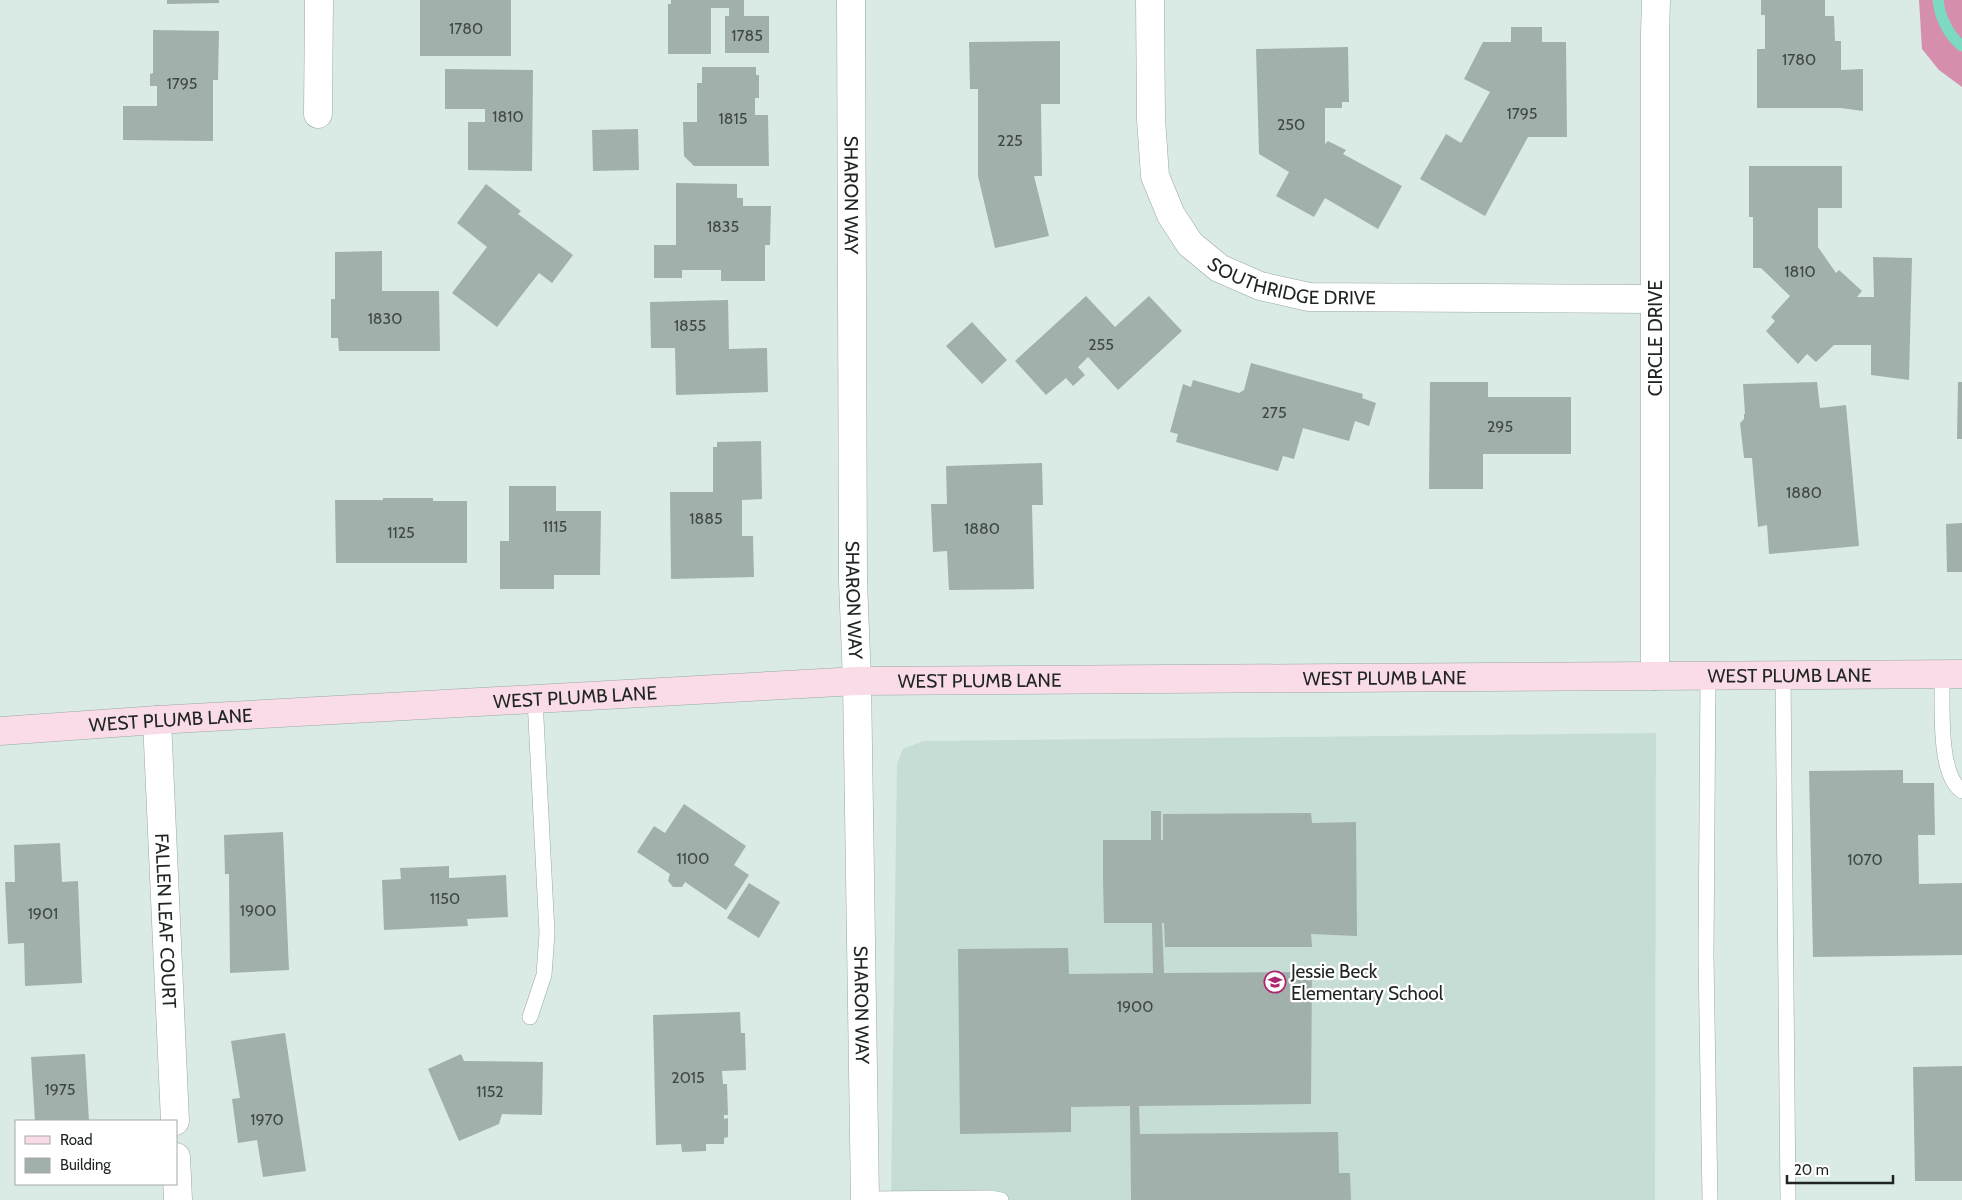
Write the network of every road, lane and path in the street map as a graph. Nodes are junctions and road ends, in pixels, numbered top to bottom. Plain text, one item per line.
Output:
1 (319, 0) edge
2 (851, 0) edge
3 (1150, 0) edge
4 (1656, 0) edge
5 (318, 114) dead end
6 (1655, 298) junction
7 (1952, 674) edge
8 (1708, 675) junction
9 (1783, 675) junction
10 (1655, 676) junction
11 (857, 682) junction
12 (535, 699) junction
13 (157, 720) junction
14 (0, 731) edge
15 (1962, 791) edge
16 (530, 1017) dead end
17 (175, 1120) edge
18 (177, 1185) edge
19 (951, 1199) edge
20 (178, 1200) edge
21 (864, 1200) edge
22 (1001, 1200) edge
23 (1710, 1200) edge
24 (1788, 1200) edge

1 - 5 street
2 - 11 street, SHARON WAY
3 - 6 street, SOUTHRIDGE DRIVE
4 - 6 street, CIRCLE DRIVE
6 - 10 street, CIRCLE DRIVE
7 - 9 main road, WEST PLUMB LANE
7 - 15 lane
8 - 9 main road, WEST PLUMB LANE
8 - 10 main road, WEST PLUMB LANE
8 - 23 lane
9 - 24 lane
10 - 11 main road, WEST PLUMB LANE
11 - 12 main road, WEST PLUMB LANE
11 - 21 street, SHARON WAY
12 - 13 main road, WEST PLUMB LANE
12 - 16 lane
13 - 14 main road, WEST PLUMB LANE
13 - 17 street, FALLEN LEAF COURT
18 - 20 street
19 - 21 lane
19 - 22 lane

